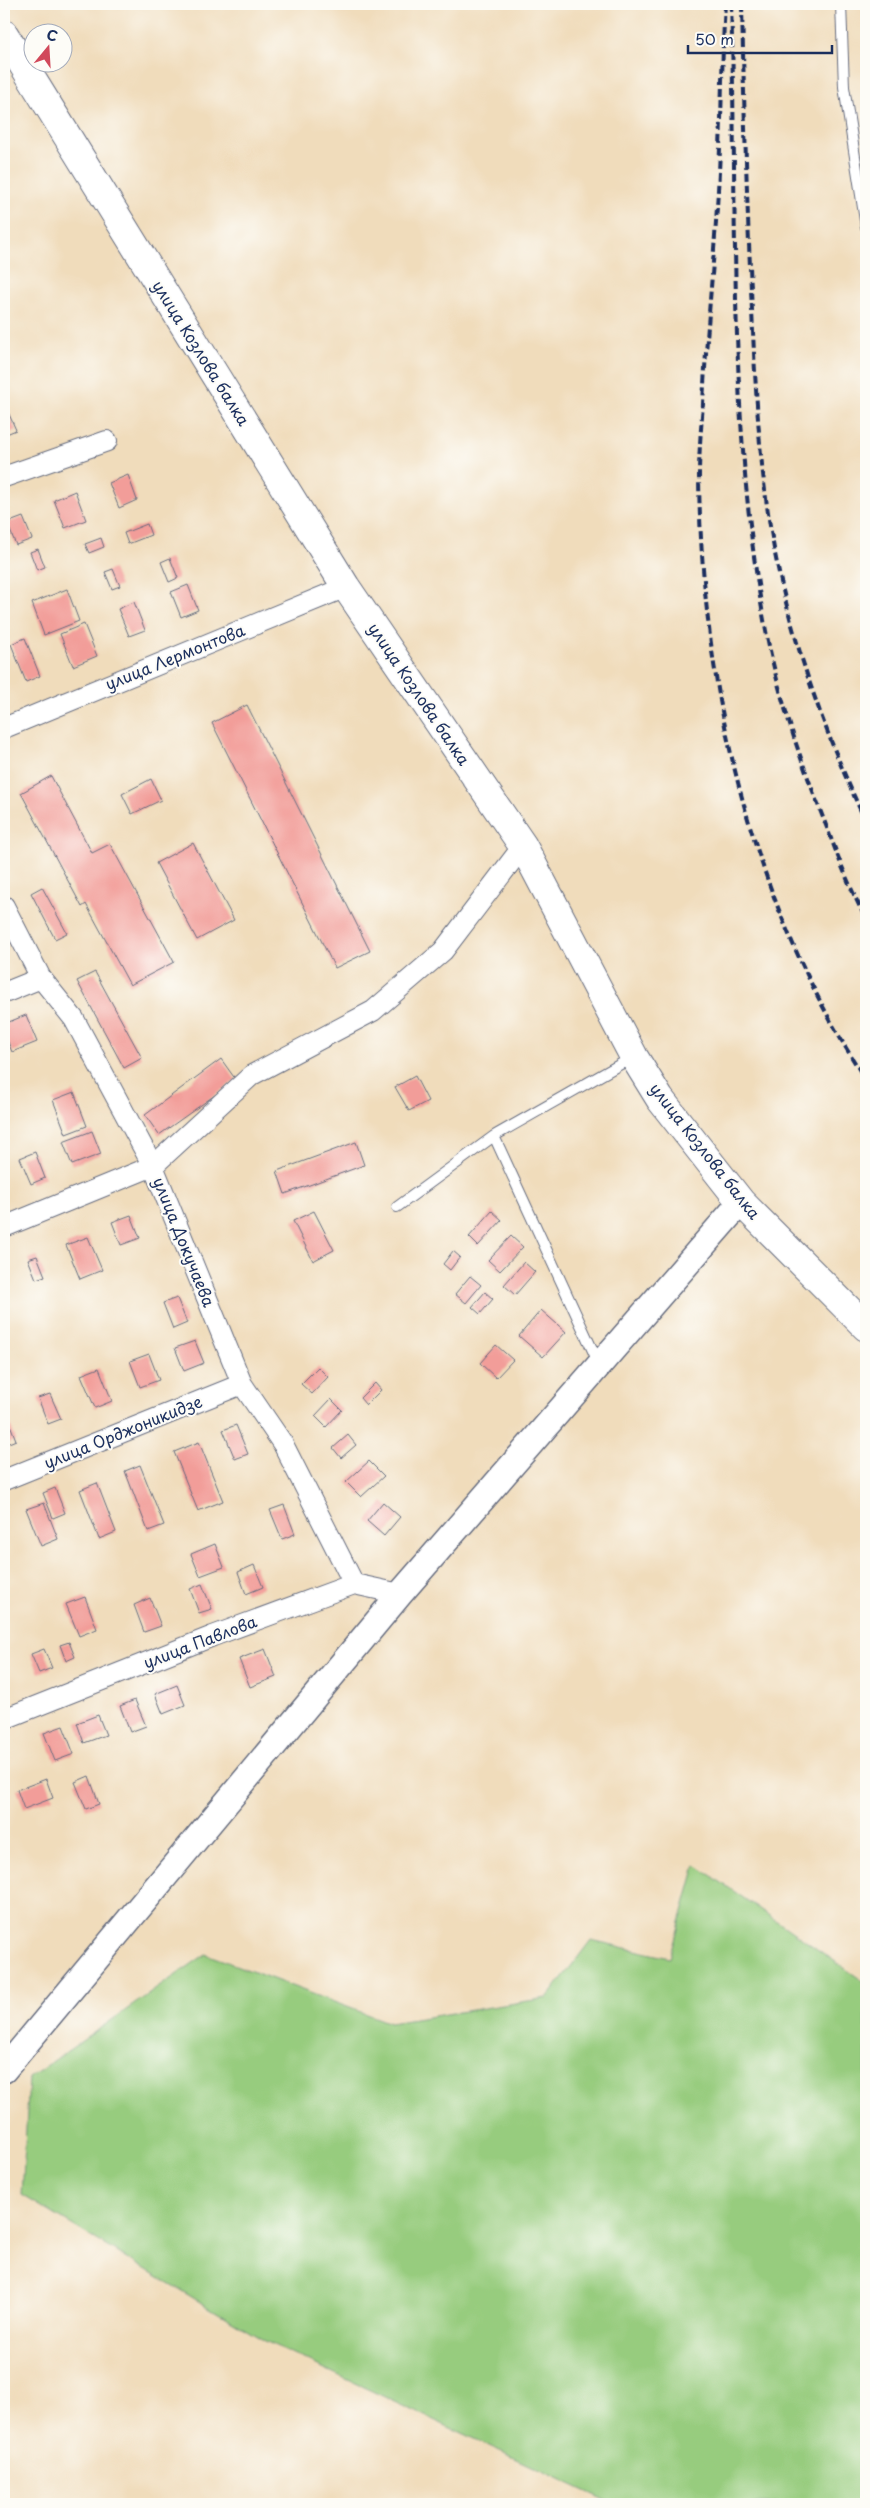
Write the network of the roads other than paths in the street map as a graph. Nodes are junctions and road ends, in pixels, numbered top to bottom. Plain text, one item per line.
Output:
1 (841, 4) edge
2 (4, 34) edge
3 (866, 227) edge
4 (108, 441) dead end
5 (4, 477) edge
6 (346, 587) junction
7 (4, 728) edge
8 (523, 846) junction
9 (4, 906) edge
10 (41, 978) junction
11 (4, 993) edge
12 (634, 1057) junction
13 (494, 1136) junction
14 (153, 1166) junction
15 (741, 1202) junction
16 (398, 1207) dead end
17 (4, 1227) edge
18 (866, 1327) edge
19 (600, 1364) junction
20 (242, 1384) junction
21 (4, 1480) edge
22 (354, 1584) junction
23 (400, 1594) junction
24 (4, 1719) edge
25 (4, 2070) edge

1 - 3 lane
2 - 6 main road, улица Козлова балка
4 - 5 street
6 - 7 street, улица Лермонтова
6 - 8 main road, улица Козлова балка
8 - 12 main road, улица Козлова балка
8 - 14 street
9 - 10 street, улица Докучаева
10 - 11 street
10 - 14 street, улица Докучаева
12 - 13 lane
12 - 15 main road, улица Козлова балка
13 - 16 lane
13 - 19 lane
14 - 17 street
14 - 20 street, улица Докучаева
15 - 18 main road, улица Козлова балка
15 - 19 street
19 - 23 street
20 - 21 street, улица Орджоникидзе
20 - 22 street, улица Докучаева
22 - 23 street
22 - 24 street, улица Павлова
23 - 25 street

